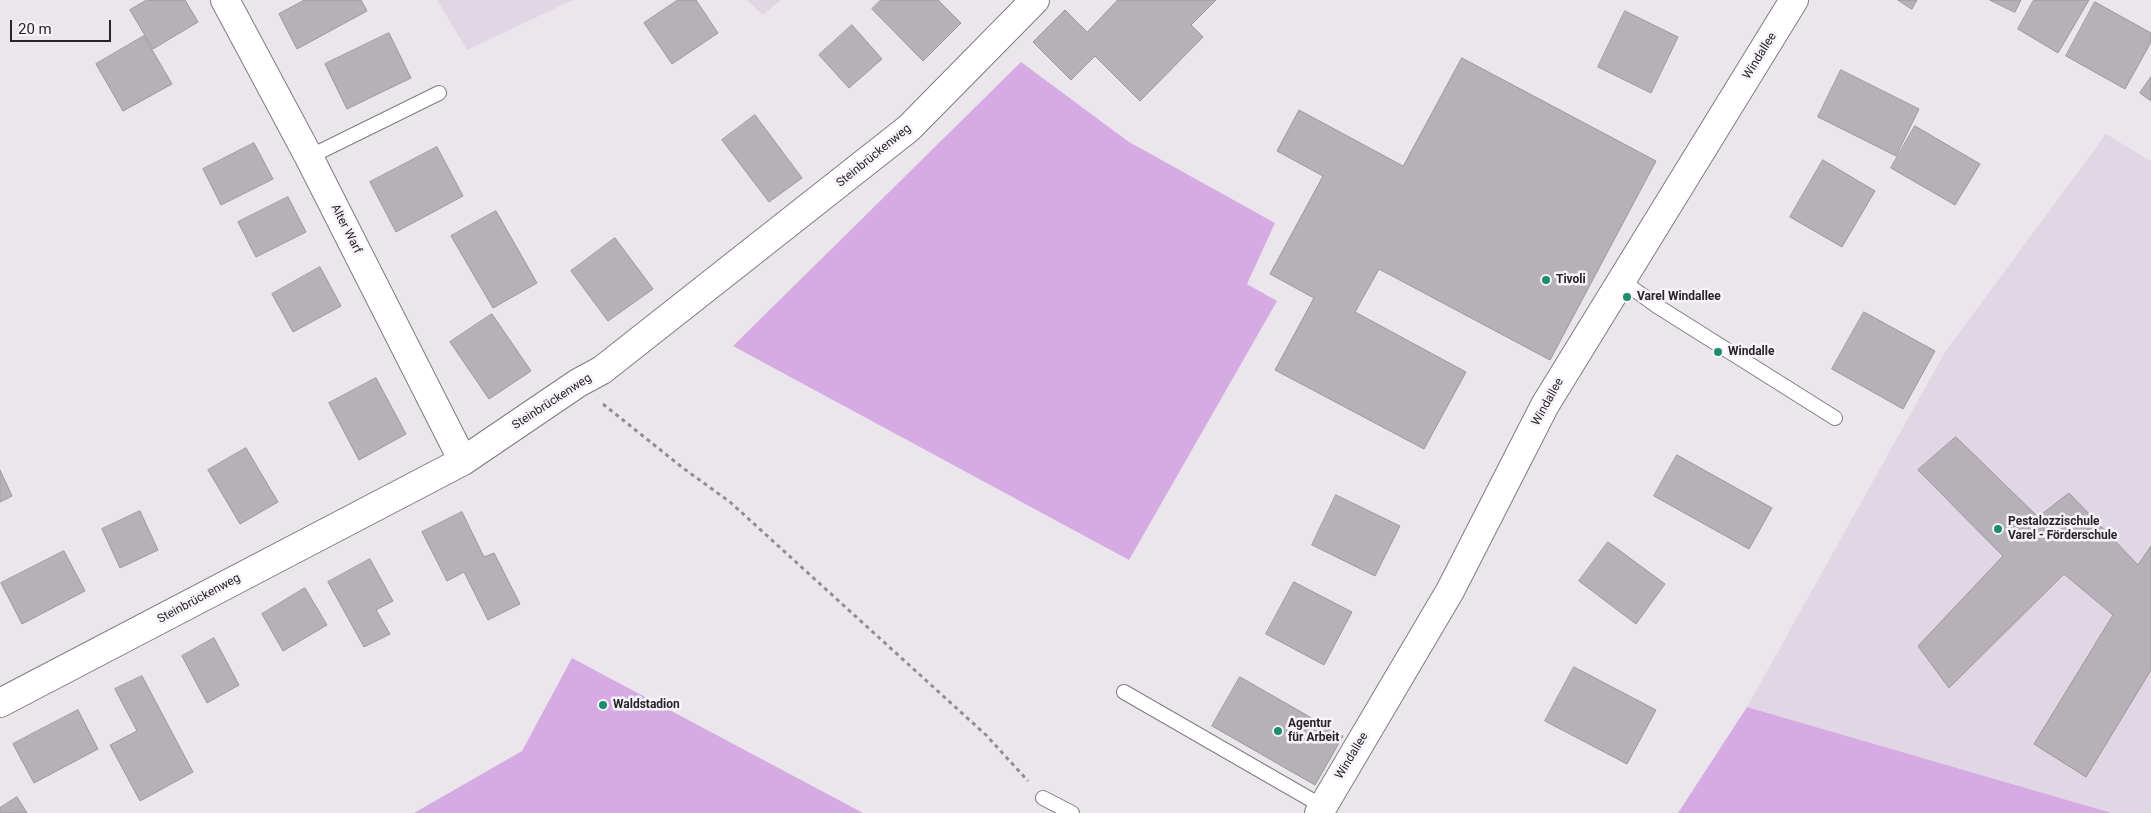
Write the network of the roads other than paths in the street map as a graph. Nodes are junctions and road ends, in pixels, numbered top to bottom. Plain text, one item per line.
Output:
1 (224, 0) edge
2 (1035, 0) edge
3 (1794, 0) edge
4 (439, 92) dead end
5 (309, 157) junction
6 (1621, 280) junction
7 (1835, 418) dead end
8 (463, 461) junction
9 (1124, 692) dead end
10 (0, 703) edge
11 (1043, 798) road end
12 (1321, 810) edge
13 (1072, 813) edge

1 - 5 street, Alter Warf
2 - 8 street, Steinbrückenweg
3 - 6 street, Windallee
4 - 5 lane
5 - 8 street, Alter Warf
6 - 7 lane
6 - 12 street, Windallee
8 - 10 street, Steinbrückenweg
9 - 12 lane
11 - 13 lane

